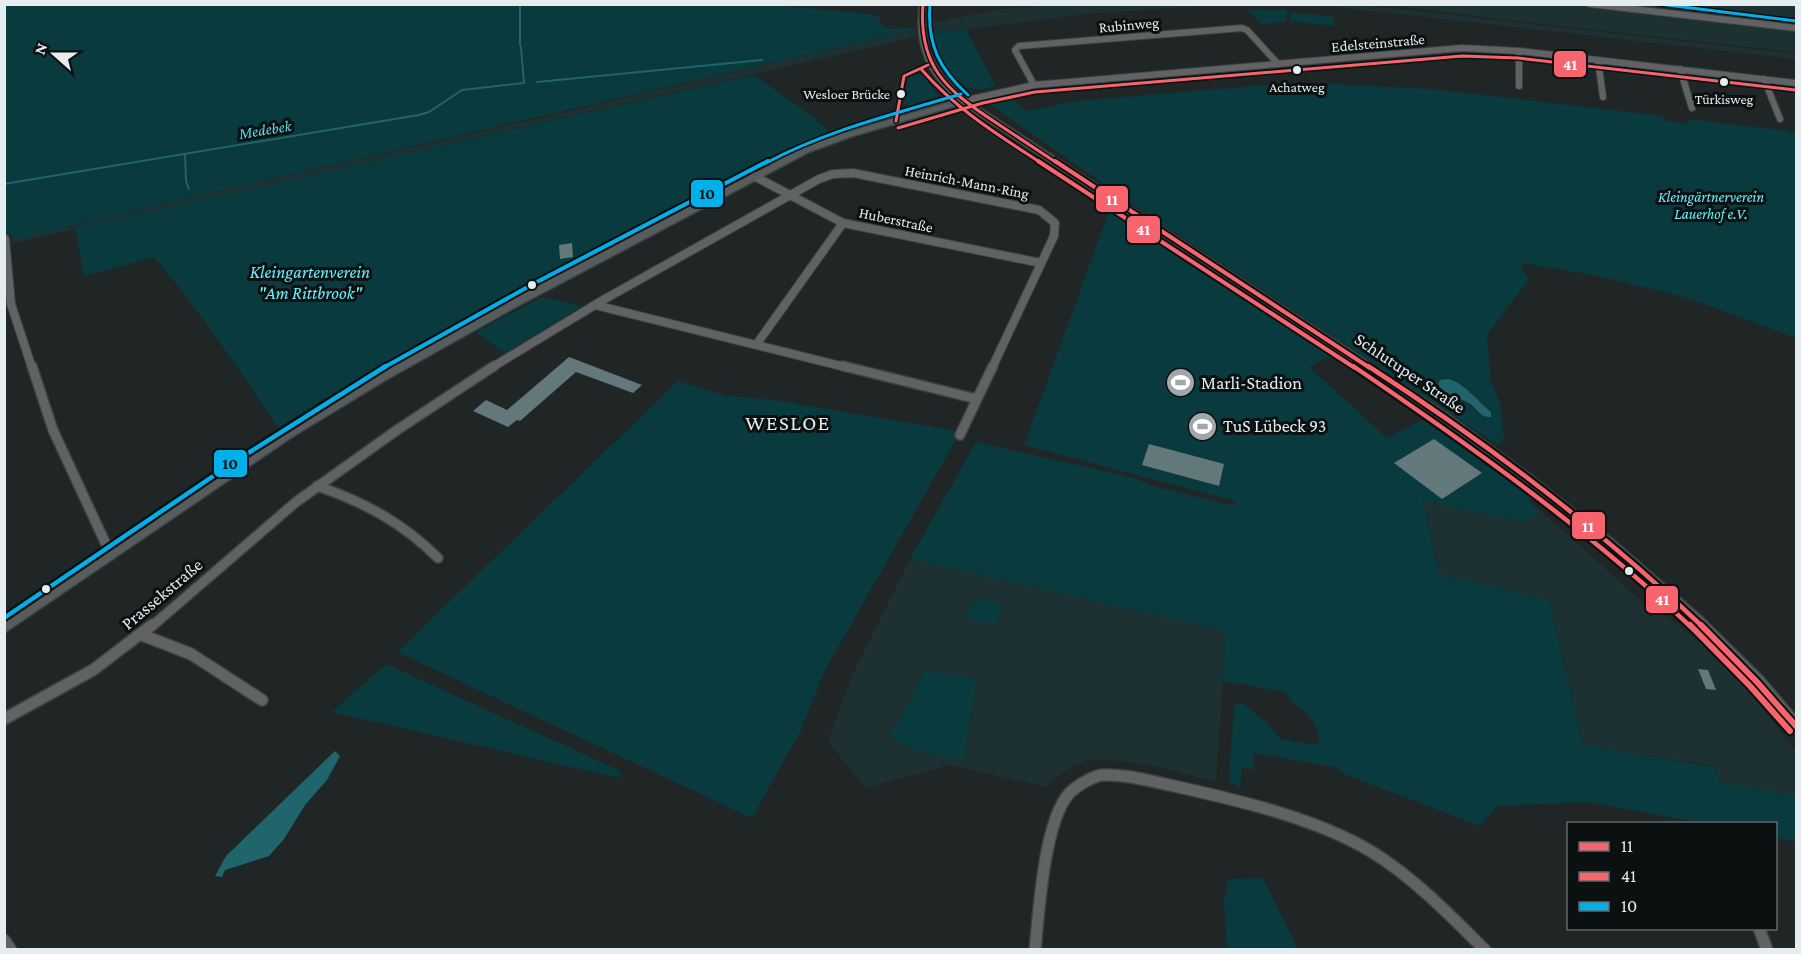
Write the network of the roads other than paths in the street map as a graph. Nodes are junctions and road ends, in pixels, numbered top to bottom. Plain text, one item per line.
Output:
1 (923, 4) edge
2 (1590, 4) edge
3 (1797, 28) edge
4 (1519, 51) junction
5 (1598, 60) junction
6 (1278, 64) junction
7 (1680, 69) junction
8 (1764, 79) junction
9 (1797, 83) edge
10 (1034, 84) junction
11 (1519, 86) dead end
12 (1603, 97) dead end
13 (963, 101) junction
14 (1692, 108) dead end
15 (1780, 119) dead end
16 (754, 176) junction
17 (790, 196) junction
18 (843, 223) junction
19 (5, 239) edge
20 (1041, 263) junction
21 (595, 305) junction
22 (8, 306) edge
23 (756, 345) junction
24 (977, 399) junction
25 (960, 435) dead end
26 (317, 486) junction
27 (111, 555) junction
28 (438, 558) dead end
29 (4, 627) edge
30 (142, 635) junction
31 (262, 700) dead end
32 (4, 719) edge
33 (1797, 726) edge
34 (1761, 930) edge
35 (4, 940) edge
36 (11, 950) edge
37 (1035, 950) edge
38 (1485, 950) edge
39 (1767, 950) edge

1 - 13 main road, Schlutuper Straße
2 - 3 street
4 - 5 street, Edelsteinstraße
4 - 6 street, Edelsteinstraße
4 - 11 street
5 - 7 street, Edelsteinstraße
5 - 12 street
6 - 10 street, Edelsteinstraße
6 - 10 street, Rubinweg
7 - 8 street, Edelsteinstraße
7 - 14 street
8 - 9 street, Edelsteinstraße
8 - 15 street
10 - 13 street, Edelsteinstraße
13 - 16 main road
13 - 33 main road, Schlutuper Straße
16 - 17 street, Huberstraße
16 - 27 main road
17 - 18 street, Huberstraße
17 - 20 street, Heinrich-Mann-Ring
17 - 21 street, Prassekstraße
18 - 20 street, Huberstraße
18 - 23 street
19 - 22 street
20 - 24 street, Heinrich-Mann-Ring
21 - 23 street
21 - 26 street, Prassekstraße
22 - 27 street
23 - 24 street
24 - 25 street, Heinrich-Mann-Ring
26 - 28 street
26 - 30 street, Prassekstraße
27 - 29 main road
30 - 31 street
30 - 32 street, Prassekstraße
34 - 39 street
35 - 36 street
37 - 38 street

